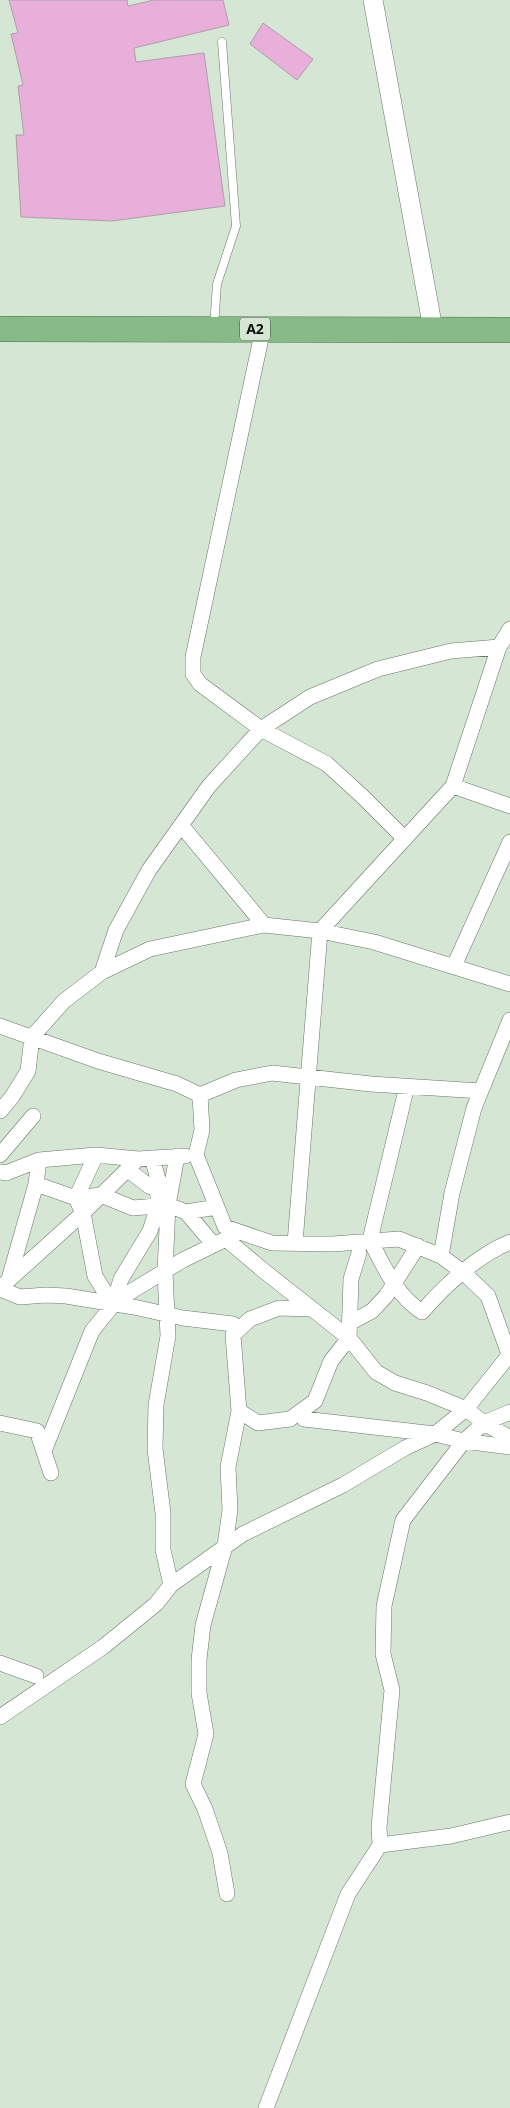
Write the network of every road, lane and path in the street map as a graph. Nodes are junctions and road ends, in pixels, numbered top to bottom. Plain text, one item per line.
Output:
1 (373, 0) edge
2 (222, 42) dead end
3 (214, 328) junction
4 (0, 329) edge
5 (263, 329) junction
6 (433, 330) junction
7 (510, 330) edge
8 (510, 629) edge
9 (499, 647) junction
10 (260, 729) junction
11 (453, 786) junction
12 (510, 806) edge
13 (181, 825) junction
14 (405, 839) junction
15 (510, 842) edge
16 (264, 925) junction
17 (320, 931) junction
18 (454, 966) junction
19 (102, 972) junction
20 (510, 984) edge
21 (510, 1020) edge
22 (0, 1026) edge
23 (32, 1036) junction
24 (306, 1077) junction
25 (407, 1086) junction
26 (481, 1091) junction
27 (200, 1095) junction
28 (0, 1111) edge
29 (33, 1116) dead end
30 (0, 1155) edge
31 (96, 1155) junction
32 (196, 1155) junction
33 (177, 1156) junction
34 (40, 1160) junction
35 (139, 1162) junction
36 (0, 1172) edge
37 (36, 1184) junction
38 (159, 1190) junction
39 (101, 1196) junction
40 (76, 1198) junction
41 (163, 1206) junction
42 (217, 1207) junction
43 (186, 1212) junction
44 (83, 1213) junction
45 (370, 1240) junction
46 (510, 1242) edge
47 (295, 1243) junction
48 (214, 1245) junction
49 (418, 1246) junction
50 (359, 1253) dead end
51 (441, 1256) junction
52 (165, 1272) junction
53 (464, 1272) junction
54 (392, 1283) junction
55 (3, 1286) edge
56 (113, 1305) junction
57 (311, 1309) junction
58 (166, 1313) junction
59 (232, 1324) dead end
60 (350, 1331) junction
61 (510, 1355) edge
62 (466, 1409) junction
63 (240, 1411) junction
64 (510, 1412) edge
65 (304, 1419) dead end
66 (0, 1423) edge
67 (484, 1423) junction
68 (435, 1434) junction
69 (510, 1438) edge
70 (464, 1440) junction
71 (510, 1447) edge
72 (44, 1451) junction
73 (51, 1473) dead end
74 (225, 1546) junction
75 (171, 1585) junction
76 (0, 1663) edge
77 (36, 1676) dead end
78 (0, 1717) edge
79 (510, 1822) edge
80 (380, 1844) junction
81 (227, 1894) dead end
82 (266, 2108) edge

1 - 6 street
2 - 3 lane
3 - 4 highway, A2
3 - 5 highway, A2
5 - 6 highway, A2
5 - 10 street
6 - 7 highway, A2
8 - 9 street
9 - 10 street
9 - 11 street
10 - 13 street
10 - 14 street
11 - 12 street
11 - 14 street
13 - 16 street
13 - 19 street
14 - 17 street
15 - 18 street
16 - 17 street
16 - 19 street
17 - 18 street
17 - 24 street
18 - 20 street
19 - 23 street
21 - 26 street
22 - 23 street
23 - 27 street
23 - 28 street
24 - 25 street
24 - 27 street
24 - 47 street
25 - 26 street
25 - 45 street
26 - 51 street
27 - 32 street
29 - 30 street
31 - 34 street
31 - 35 street
31 - 40 street
32 - 33 street
32 - 42 street
33 - 35 street
33 - 41 street
34 - 36 street
34 - 37 street
35 - 38 street
35 - 38 street
35 - 39 street
37 - 40 street
37 - 55 street
38 - 41 street
39 - 40 street
39 - 41 street
39 - 44 street
40 - 44 street
41 - 43 street
41 - 52 street
41 - 56 street
42 - 43 street
42 - 47 street
43 - 48 street
44 - 55 street
44 - 56 street
45 - 47 street
45 - 49 street
45 - 54 street
46 - 53 street
48 - 52 street
48 - 57 street
49 - 51 street
49 - 54 street
50 - 60 street
51 - 53 street
52 - 56 street
52 - 58 street
53 - 54 street
53 - 61 street
54 - 60 street
55 - 56 street
56 - 58 street
56 - 72 street
57 - 60 street
57 - 63 street
58 - 59 street
58 - 75 street
60 - 62 street
60 - 63 street
61 - 62 street
62 - 67 street
62 - 68 street
63 - 74 street
64 - 67 street
65 - 68 street
66 - 72 street
67 - 69 street
67 - 70 street
68 - 70 street
68 - 74 street
70 - 71 street
70 - 80 street
72 - 73 street
74 - 75 street
74 - 81 street
75 - 78 street
76 - 77 street
79 - 80 street
80 - 82 street

